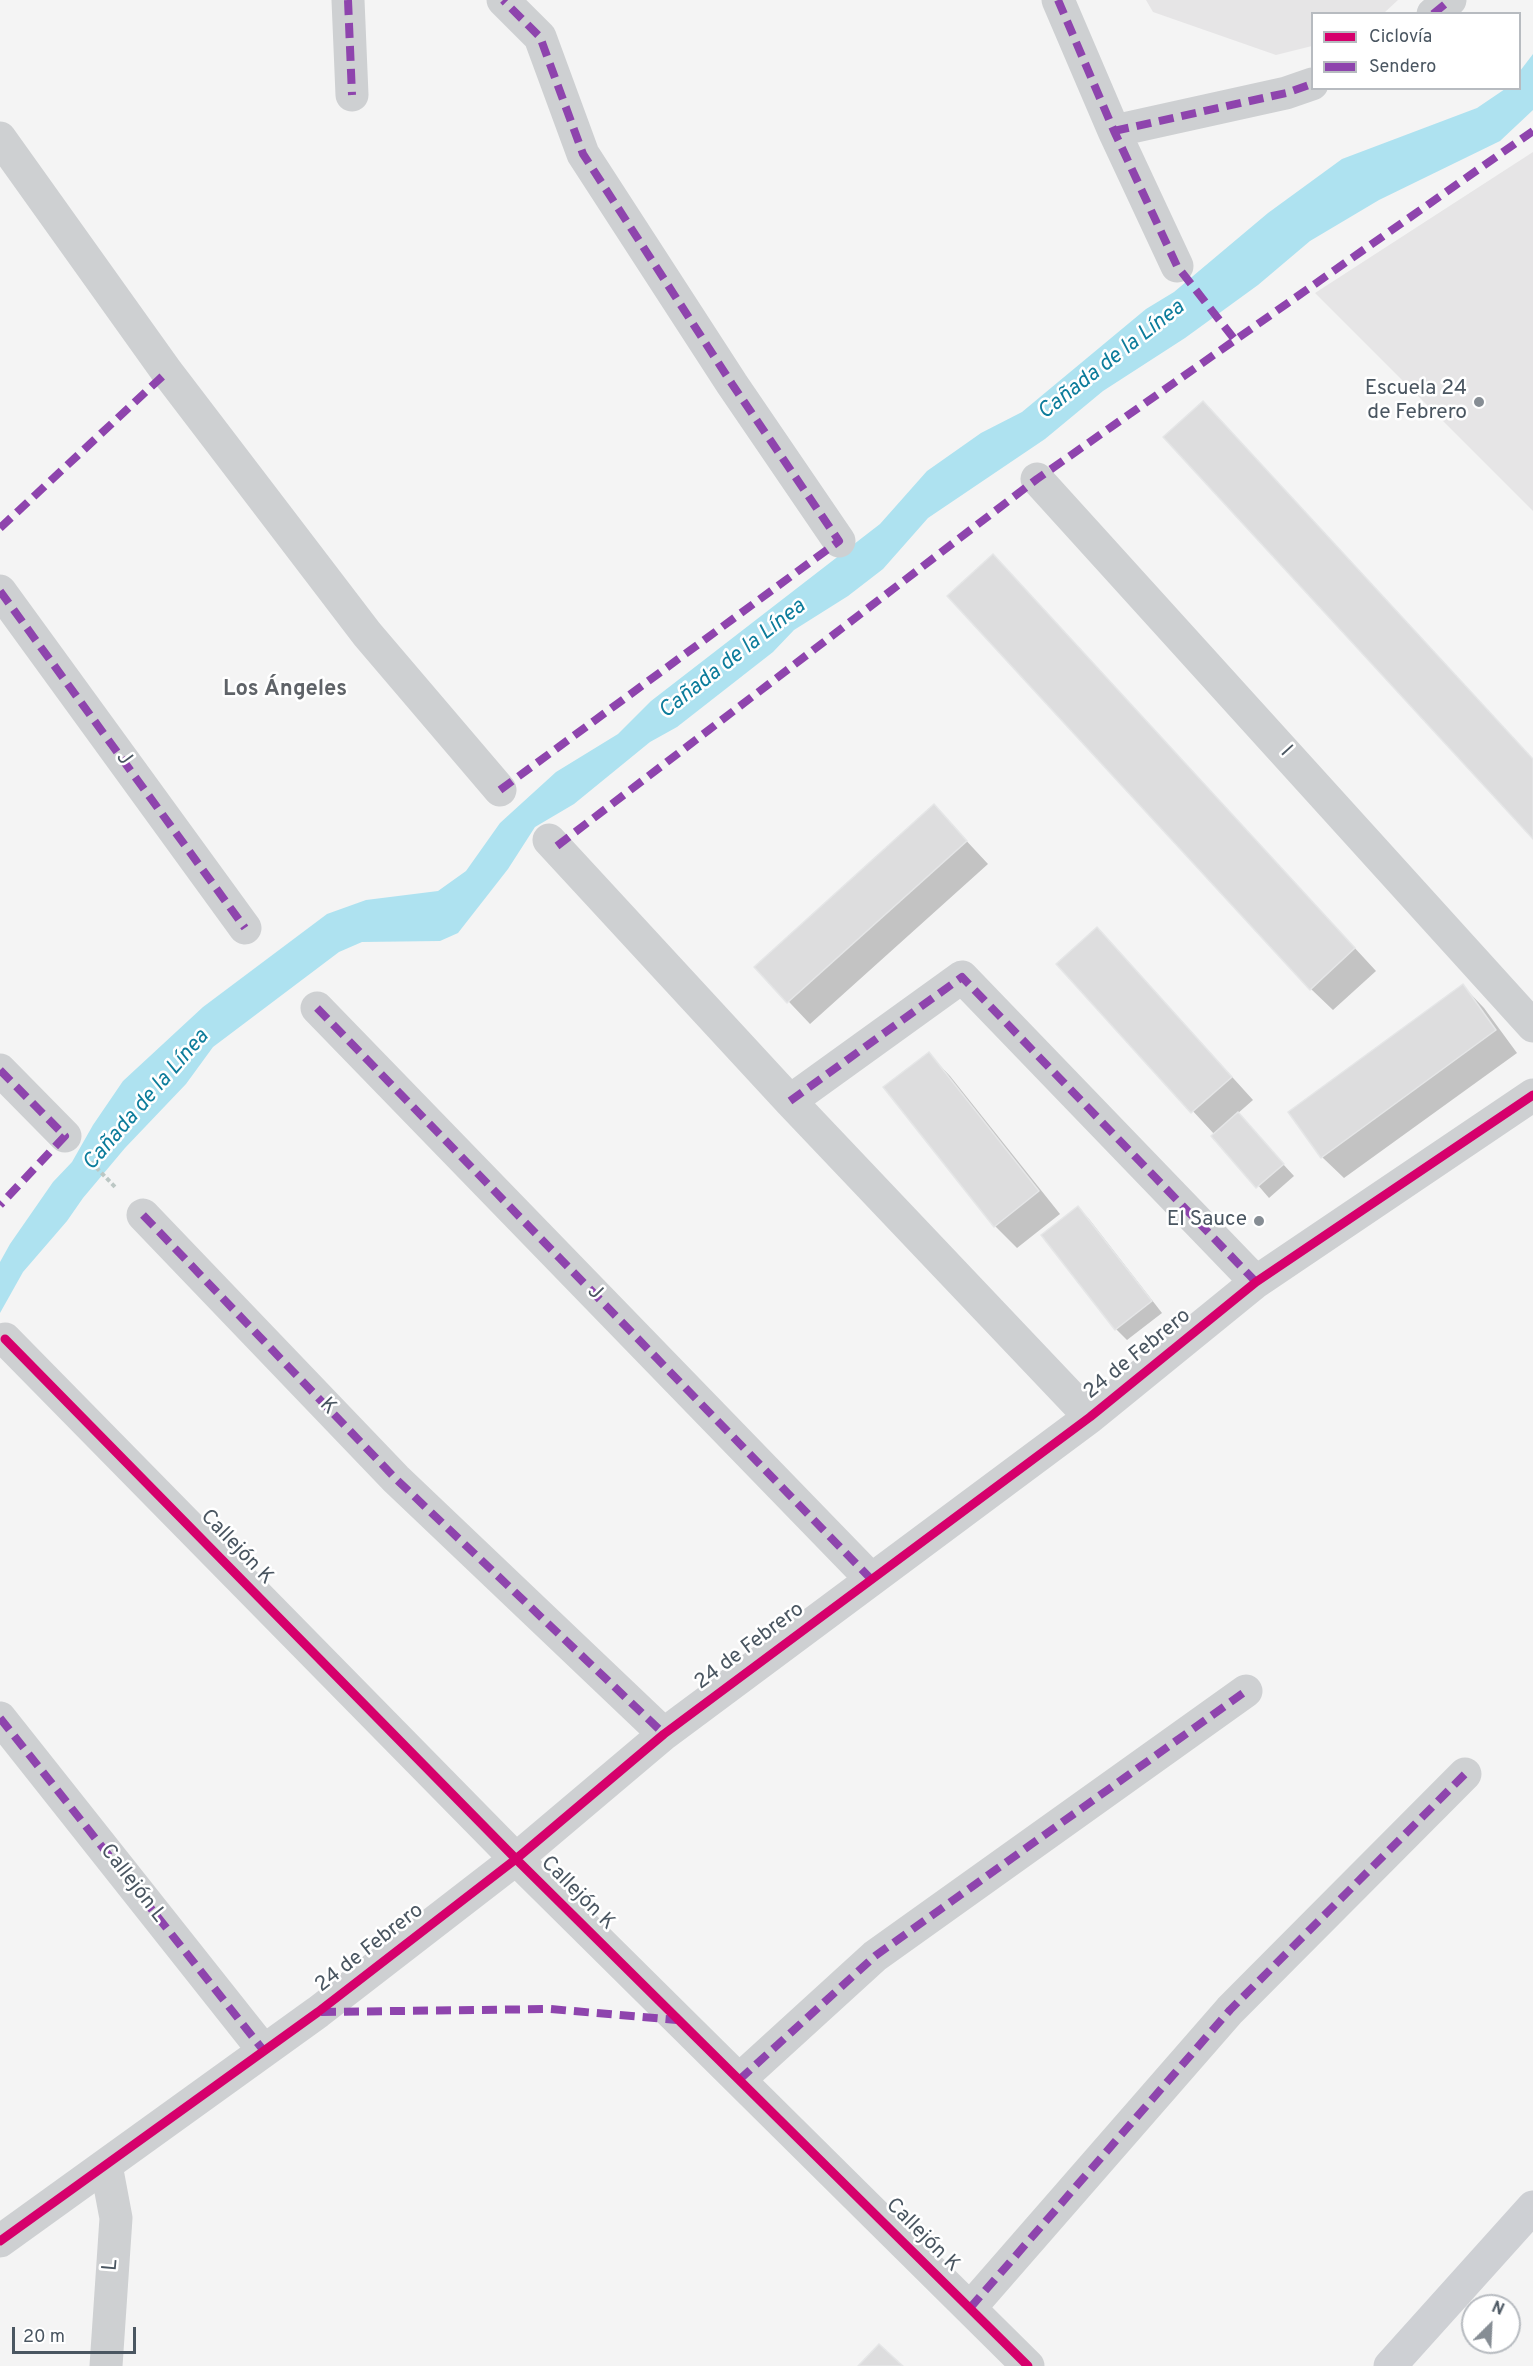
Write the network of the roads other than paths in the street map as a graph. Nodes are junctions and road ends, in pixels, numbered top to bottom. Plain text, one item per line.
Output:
1 (348, 0) edge
2 (503, 0) edge
3 (1058, 0) edge
4 (1450, 0) edge
5 (1435, 12) edge
6 (1311, 84) edge
7 (352, 95) dead end
8 (1114, 131) junction
9 (0, 138) edge
10 (1177, 266) dead end
11 (1037, 479) dead end
12 (838, 541) dead end
13 (0, 591) edge
14 (500, 790) dead end
15 (549, 840) dead end
16 (245, 928) dead end
17 (317, 1008) dead end
18 (1533, 1026) edge
19 (0, 1070) edge
20 (1533, 1095) edge
21 (790, 1101) junction
22 (65, 1136) road end
23 (143, 1215) road end
24 (1256, 1282) junction
25 (5, 1339) dead end
26 (1090, 1417) junction
27 (871, 1579) junction
28 (1246, 1691) dead end
29 (0, 1718) edge
30 (664, 1734) junction
31 (1465, 1774) dead end
32 (516, 1859) junction
33 (264, 2051) junction
34 (739, 2080) junction
35 (106, 2165) junction
36 (1533, 2207) edge
37 (0, 2241) edge
38 (970, 2308) junction
39 (1400, 2362) edge
40 (106, 2366) edge
41 (1028, 2366) edge

1 - 7 street
2 - 12 street
3 - 8 street
4 - 5 street
6 - 8 street
8 - 10 street
9 - 14 street
11 - 18 street, I
13 - 16 street, J
15 - 21 street
17 - 27 street, J
19 - 22 street
20 - 24 street, 24 de Febrero
21 - 24 street
21 - 26 street
23 - 30 street, K
24 - 26 street, 24 de Febrero
25 - 32 street, Callejón K
26 - 27 street, 24 de Febrero
27 - 30 street, 24 de Febrero
28 - 34 street
29 - 33 street, Callejón L
30 - 32 street, 24 de Febrero
31 - 38 street
32 - 33 street, 24 de Febrero
32 - 34 street, Callejón K
33 - 35 street, 24 de Febrero
34 - 38 street, Callejón K
35 - 37 street, 24 de Febrero
35 - 40 street, L
36 - 39 main road
38 - 41 street, Callejón K

